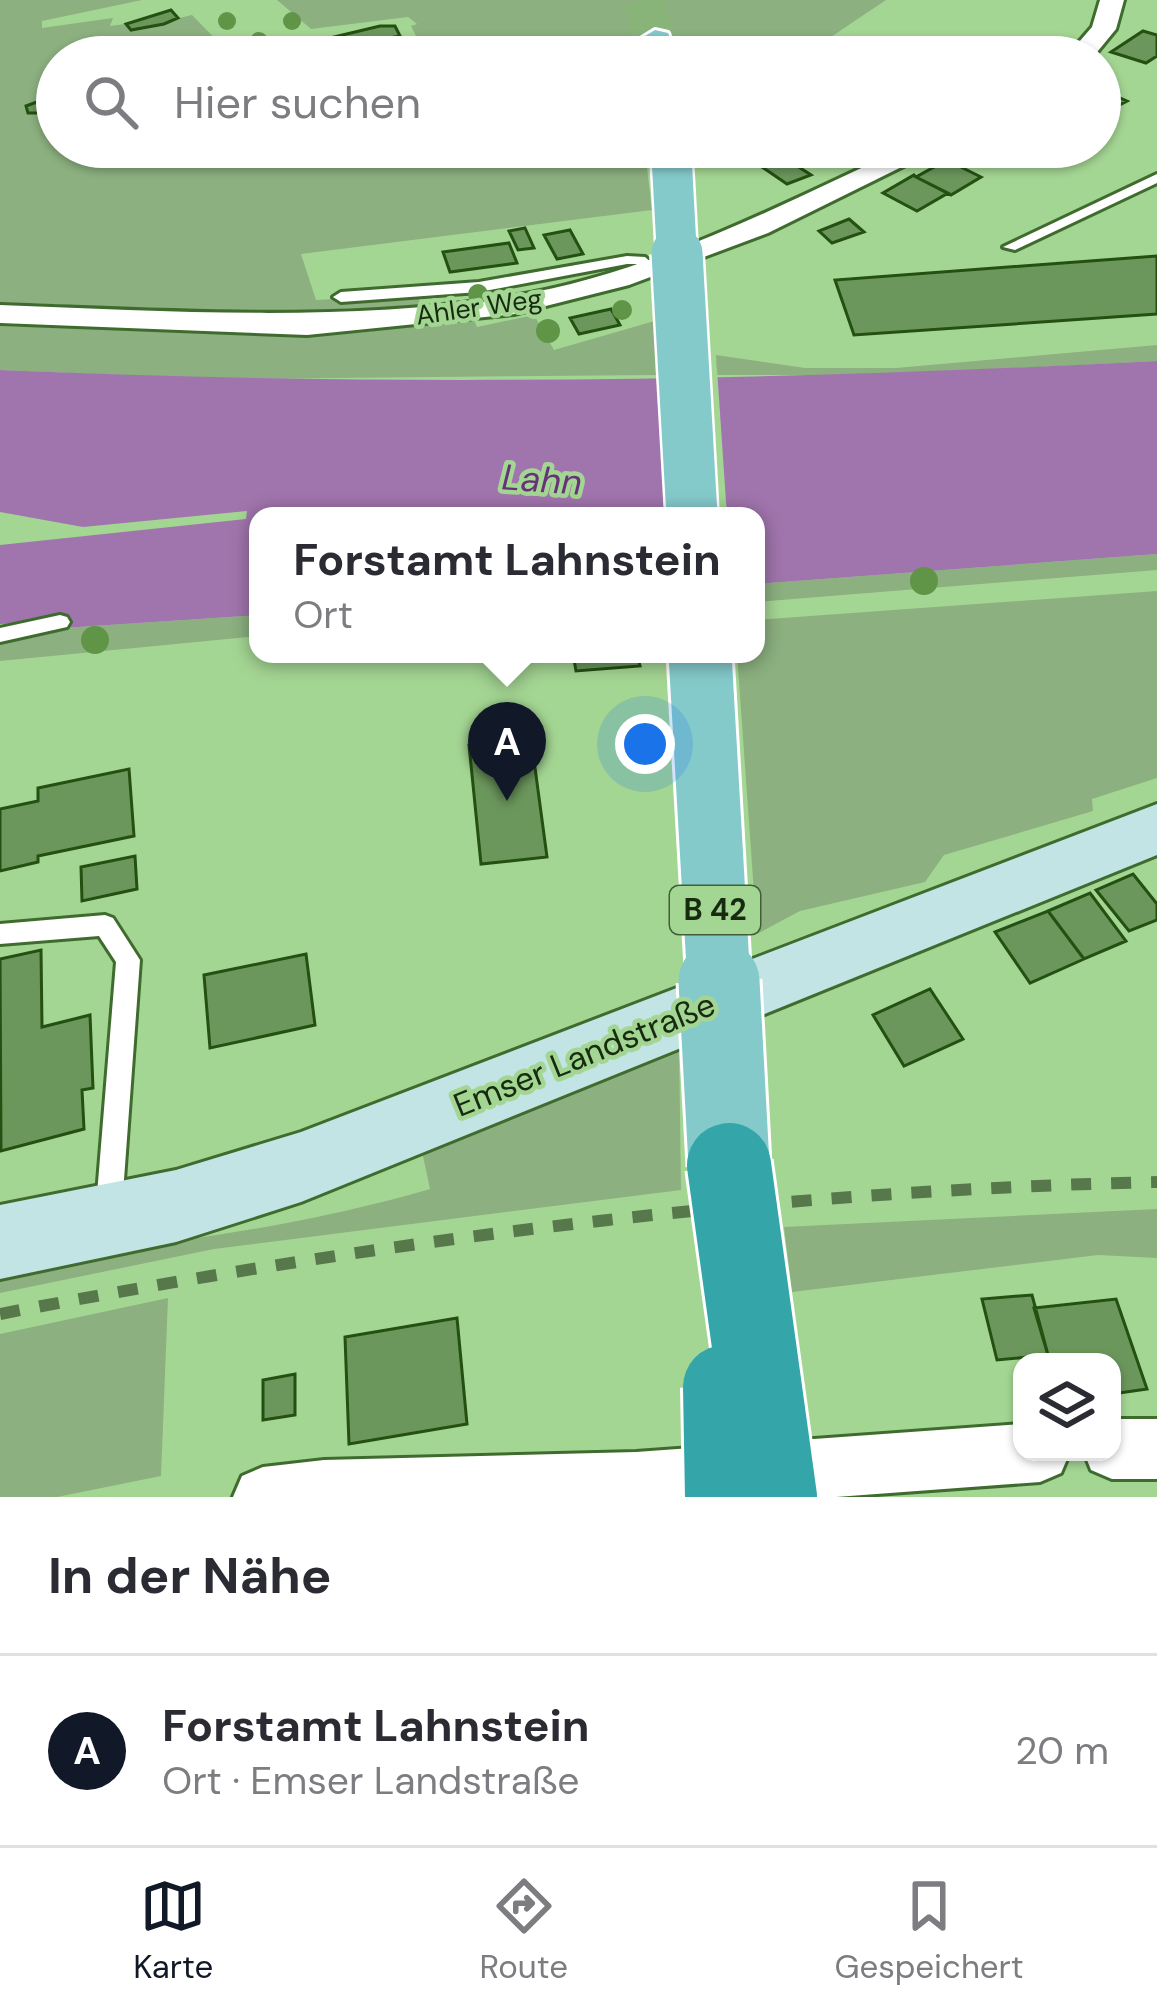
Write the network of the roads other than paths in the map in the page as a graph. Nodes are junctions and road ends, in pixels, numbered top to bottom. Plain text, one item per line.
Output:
1 (1112, 0) edge
2 (1098, 36) edge
3 (672, 168) edge
4 (883, 168) edge
5 (1157, 178) edge
6 (1010, 247) dead end
7 (341, 297) dead end
8 (435, 303) junction
9 (0, 314) edge
10 (691, 507) edge
11 (60, 622) dead end
12 (0, 635) edge
13 (701, 663) edge
14 (1157, 829) edge
15 (0, 934) edge
16 (729, 1166) joint
17 (108, 1220) junction
18 (0, 1242) edge
19 (1121, 1449) edge
20 (1157, 1449) edge
21 (1013, 1454) edge
22 (699, 1475) edge
23 (263, 1497) edge

1 - 2 street
3 - 10 main road, bridge
4 - 8 street, Ahler Weg
5 - 6 lane
7 - 8 lane
8 - 9 street, Ahler Weg
11 - 12 lane
13 - 16 main road, B 42, bridge
14 - 17 street, Emser Landstraße
15 - 17 lane
16 - 22 highway, B 42, bridge
17 - 18 street, Emser Landstraße
19 - 20 street
21 - 22 street
22 - 23 street

